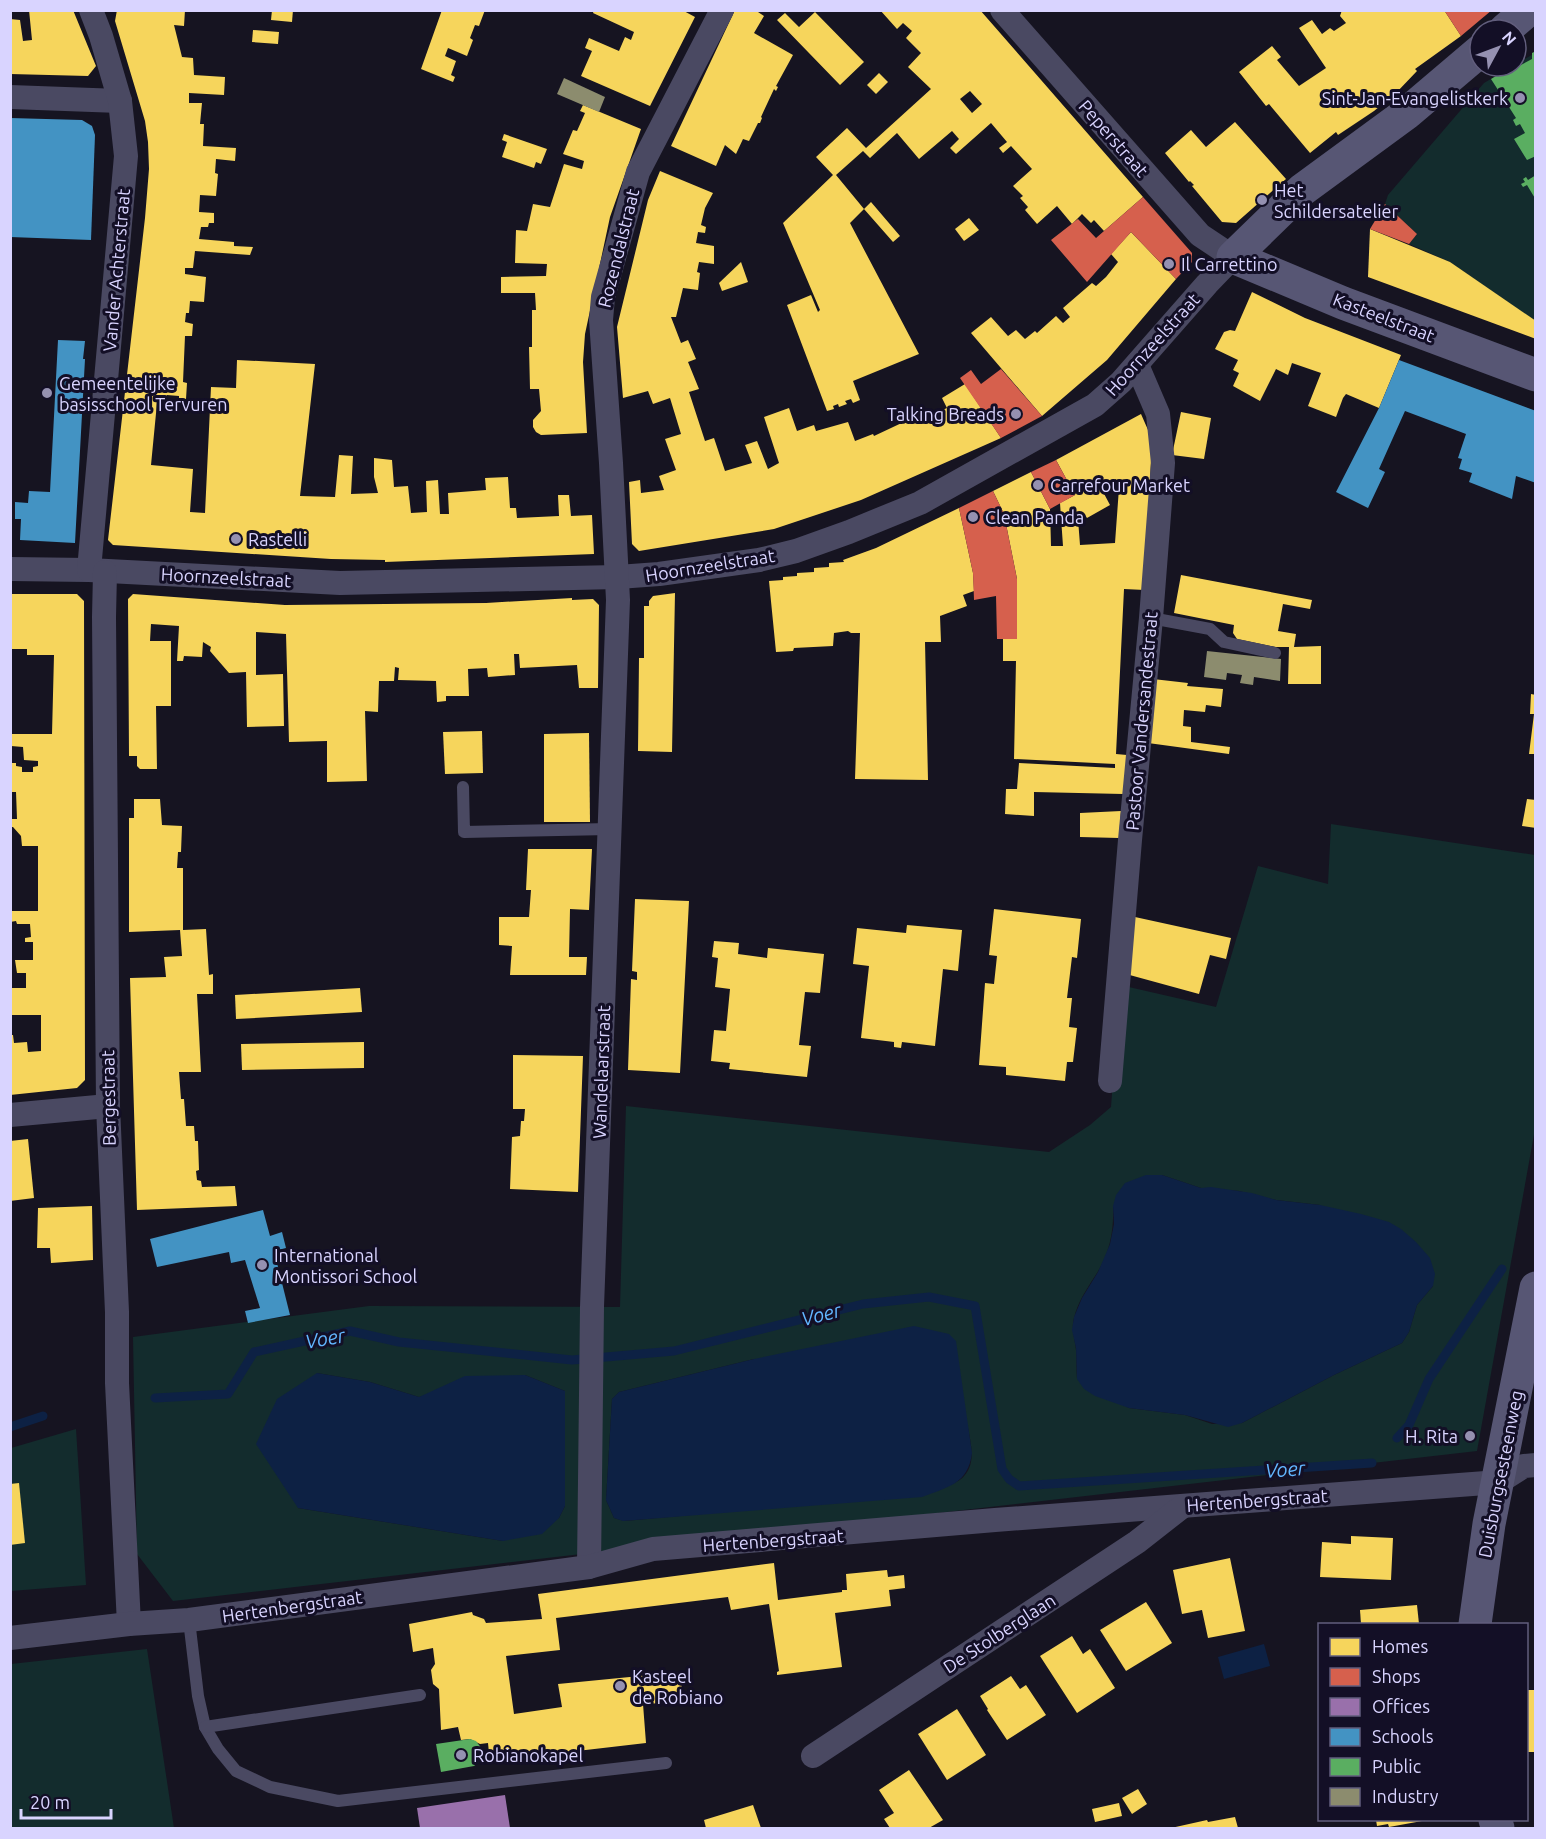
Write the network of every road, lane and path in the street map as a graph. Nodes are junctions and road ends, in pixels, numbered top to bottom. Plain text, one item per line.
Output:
1 (91, 10) edge
2 (722, 10) edge
3 (1002, 10) edge
4 (1468, 61) edge
5 (10, 97) edge
6 (120, 101) junction
7 (1233, 257) junction
8 (1137, 365) junction
9 (1536, 375) edge
10 (10, 568) edge
11 (97, 571) junction
12 (618, 577) junction
13 (1151, 618) junction
14 (1275, 652) dead end
15 (463, 787) dead end
16 (610, 829) junction
17 (1110, 1081) dead end
18 (108, 1106) junction
19 (10, 1114) edge
20 (1536, 1288) edge
21 (1536, 1465) edge
22 (1499, 1482) junction
23 (1183, 1506) junction
24 (589, 1567) junction
25 (189, 1620) junction
26 (1475, 1623) edge
27 (129, 1624) junction
28 (10, 1638) edge
29 (420, 1695) dead end
30 (205, 1727) junction
31 (813, 1756) dead end
32 (666, 1763) dead end

1 - 6 street, Vander Achterstraat
2 - 12 street, Rozendalstraat
3 - 7 street, Peperstraat
4 - 7 street
5 - 6 street
6 - 11 street, Vander Achterstraat
7 - 8 street, Hoornzeelstraat
7 - 9 street, Kasteelstraat
8 - 12 street, Hoornzeelstraat
8 - 13 street, Pastoor Vandersandestraat
10 - 11 street, Hoornzeelstraat
11 - 12 street, Hoornzeelstraat
11 - 18 street, Bergestraat
12 - 16 street, Wandelaarstraat
13 - 14 lane
13 - 17 street, Pastoor Vandersandestraat
15 - 16 lane
16 - 24 street, Wandelaarstraat
18 - 19 street
18 - 27 street, Bergestraat
20 - 22 street, Duisburgsesteenweg
21 - 22 street, Hertenbergstraat
22 - 23 street, Hertenbergstraat
22 - 26 street, Duisburgsesteenweg
23 - 24 street, Hertenbergstraat
23 - 31 street, De Stolberglaan
24 - 25 street, Hertenbergstraat
25 - 27 street, Hertenbergstraat
25 - 30 lane
27 - 28 street, Hertenbergstraat
29 - 30 lane
30 - 32 lane

